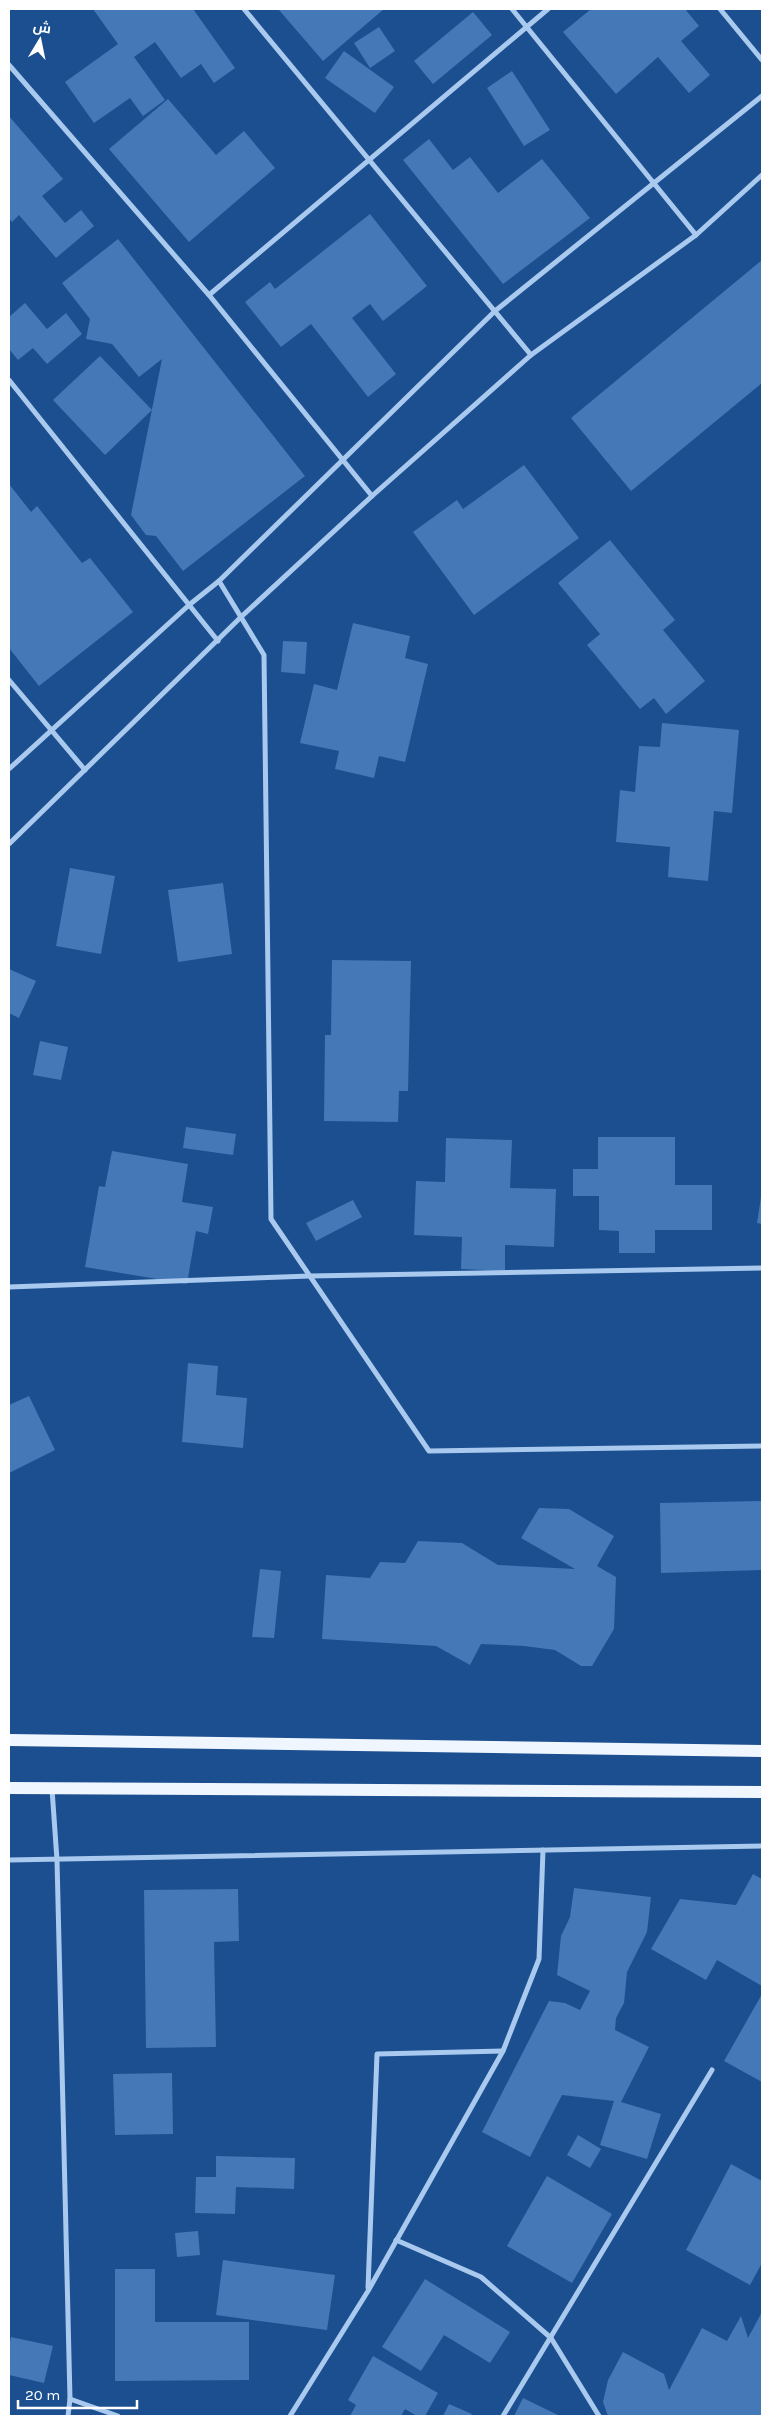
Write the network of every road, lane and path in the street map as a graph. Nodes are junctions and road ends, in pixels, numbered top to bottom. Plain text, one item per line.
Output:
1 (244, 9) edge
2 (512, 9) edge
3 (548, 9) edge
4 (720, 9) edge
5 (526, 26) junction
6 (762, 60) edge
7 (9, 66) edge
8 (762, 96) edge
9 (369, 159) junction
10 (762, 175) edge
11 (654, 183) junction
12 (696, 234) junction
13 (209, 294) junction
14 (495, 311) junction
15 (531, 355) junction
16 (9, 380) edge
17 (344, 460) junction
18 (372, 496) junction
19 (219, 581) junction
20 (189, 605) junction
21 (241, 618) junction
22 (218, 641) junction
23 (9, 680) edge
24 (51, 731) junction
25 (9, 769) edge
26 (84, 770) junction
27 (9, 844) edge
28 (762, 1268) edge
29 (310, 1276) junction
30 (9, 1287) edge
31 (762, 1446) edge
32 (9, 1740) edge
33 (762, 1751) edge
34 (9, 1788) edge
35 (52, 1788) junction
36 (762, 1792) edge
37 (762, 1846) edge
38 (542, 1850) junction
39 (9, 1860) edge
40 (56, 1860) junction
41 (503, 2050) junction
42 (712, 2070) dead end
43 (396, 2240) junction
44 (368, 2291) junction
45 (551, 2338) junction
46 (70, 2399) junction
47 (68, 2416) edge
48 (118, 2416) edge
49 (290, 2416) edge
50 (503, 2416) edge
51 (599, 2416) edge

1 - 9 street
2 - 5 street
3 - 5 street
4 - 6 street
5 - 9 street
5 - 11 street
7 - 13 street
8 - 11 street
9 - 13 street
9 - 14 street
10 - 12 street
11 - 12 street
11 - 14 street
12 - 15 street
13 - 17 street
14 - 15 street
14 - 17 street
15 - 18 street
16 - 20 street
17 - 18 street
17 - 19 street
18 - 21 street
19 - 20 street
19 - 21 street
20 - 22 street
20 - 24 street
21 - 22 street
21 - 29 street
22 - 26 street
23 - 24 street
24 - 25 street
24 - 26 street
26 - 27 street
28 - 29 street
29 - 30 street
29 - 31 street
32 - 33 main road
34 - 35 main road
35 - 36 main road
35 - 40 street
37 - 38 street
38 - 40 street
38 - 41 street
39 - 40 street
40 - 46 street
41 - 43 street
41 - 44 street
42 - 45 street
43 - 44 street
43 - 45 street
44 - 49 street
45 - 50 street
45 - 51 street
46 - 47 street
46 - 48 street

